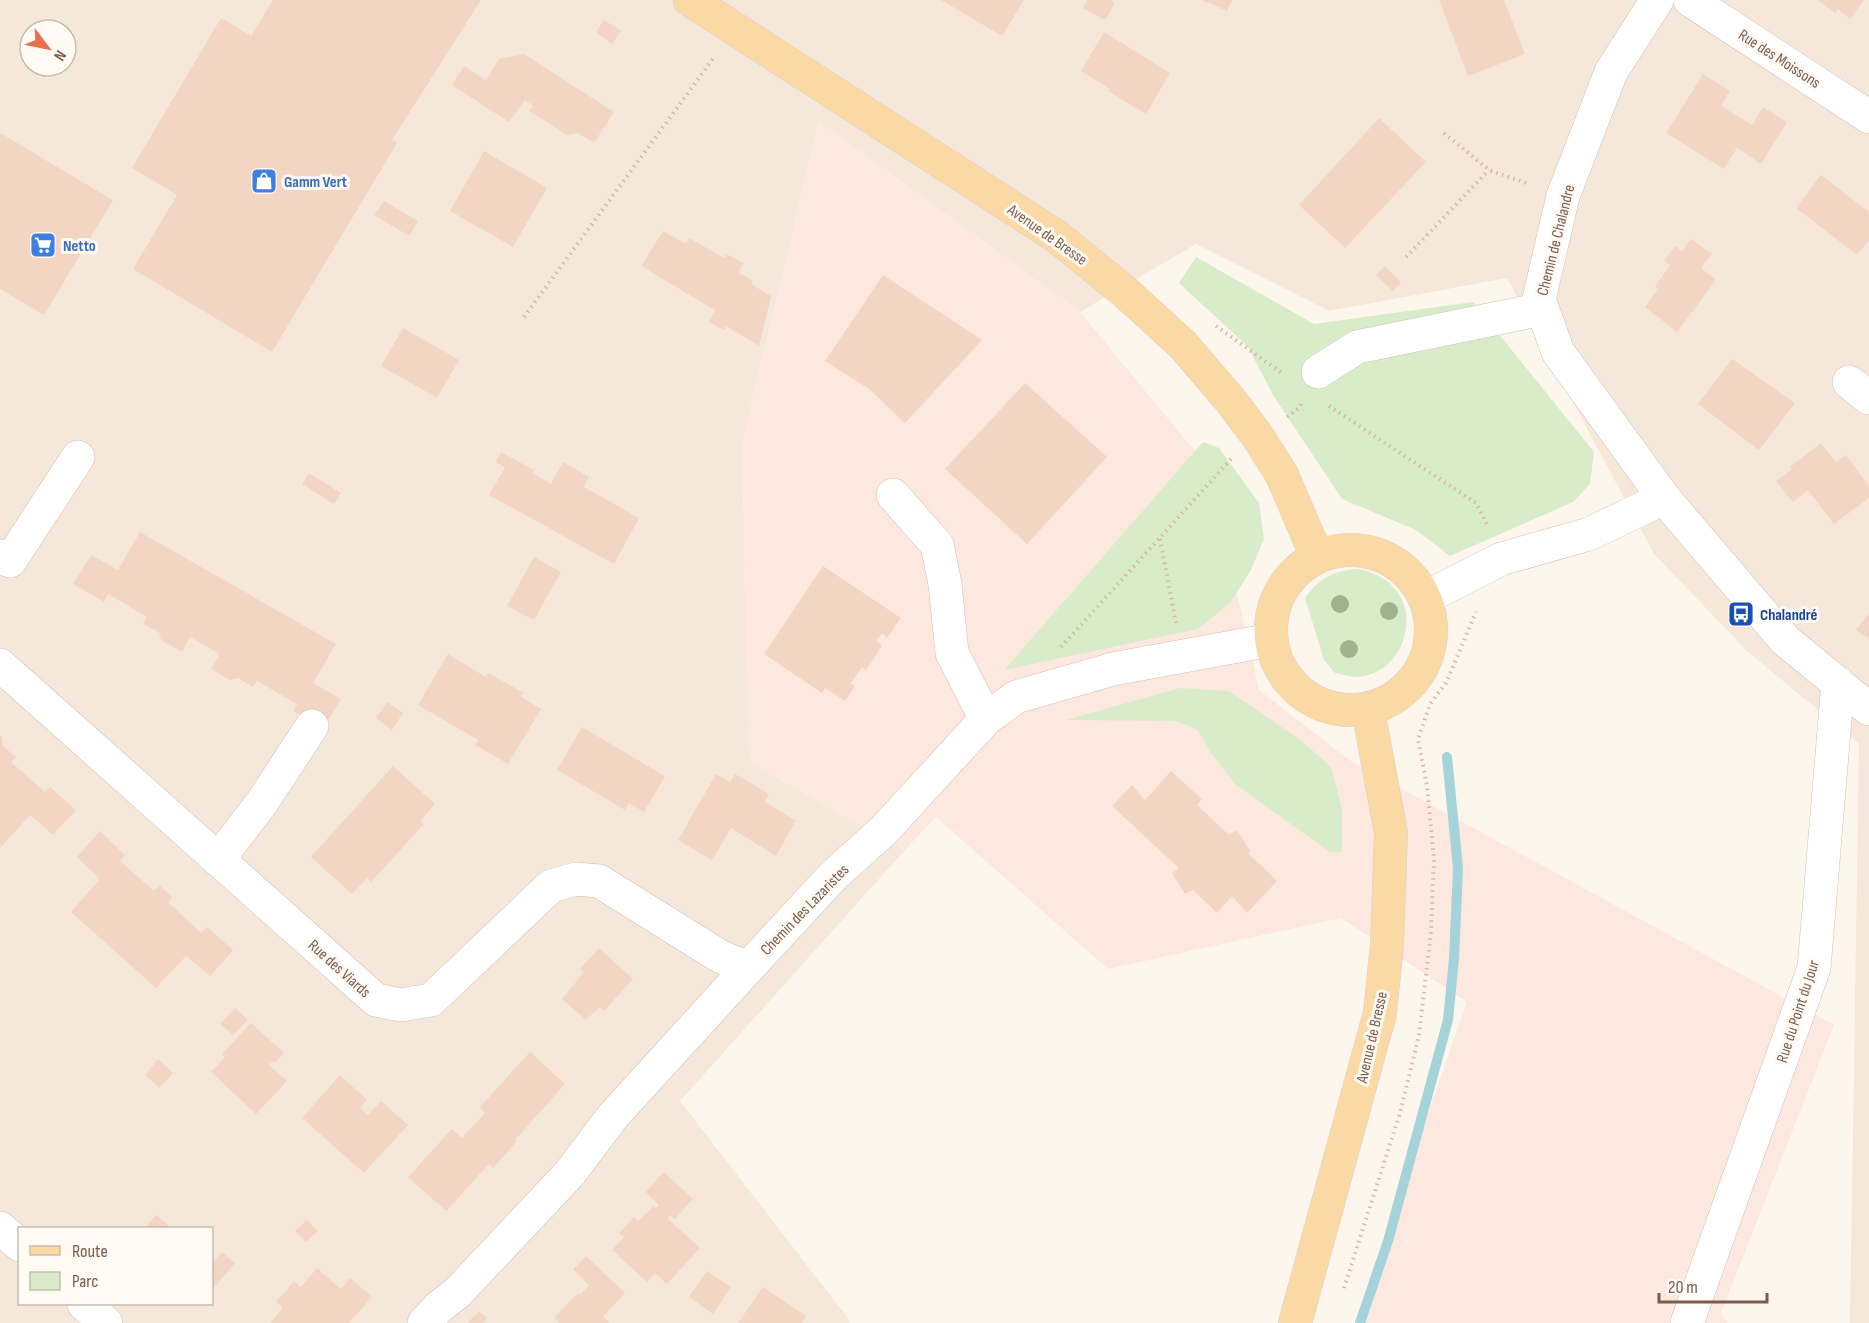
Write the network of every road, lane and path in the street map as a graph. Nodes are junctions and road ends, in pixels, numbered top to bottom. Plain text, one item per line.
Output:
1 (690, 0) edge
2 (1657, 0) edge
3 (1690, 0) edge
4 (740, 31) junction
5 (1869, 117) edge
6 (1444, 133) dead end
7 (1488, 170) junction
8 (1563, 196) junction
9 (1406, 257) dead end
10 (1542, 309) junction
11 (524, 317) dead end
12 (1313, 382) junction
13 (1258, 437) junction
14 (78, 457) dead end
15 (893, 495) dead end
16 (1664, 498) junction
17 (1489, 527) dead end
18 (1159, 538) junction
19 (0, 556) edge
20 (1317, 557) junction
21 (1425, 598) junction
22 (1178, 633) dead end
23 (1270, 640) junction
24 (1056, 653) dead end
25 (0, 665) edge
26 (1838, 683) junction
27 (1869, 709) edge
28 (1368, 710) junction
29 (986, 719) junction
30 (312, 726) dead end
31 (218, 860) junction
32 (748, 968) junction
33 (0, 1228) edge
34 (18, 1243) edge
35 (85, 1305) edge
36 (106, 1323) edge
37 (424, 1323) edge
38 (1295, 1323) edge
39 (1688, 1323) edge

1 - 4 main road, Avenue de Bresse
2 - 8 street, Chemin de Chalandre
3 - 5 street, Rue des Moissons
4 - 11 path
4 - 13 main road, Avenue de Bresse
6 - 7 path
7 - 8 path
7 - 9 path
8 - 10 street, Chemin de Chalandre
10 - 12 street
10 - 16 street, Chemin de Chalandre
12 - 13 path
12 - 17 path
13 - 18 path
13 - 20 main road, Avenue de Bresse
14 - 19 street
15 - 29 street
16 - 21 street
16 - 26 street, Chemin de Chalandre
18 - 22 path
18 - 24 path
20 - 21 main road
20 - 23 main road
21 - 28 main road
23 - 28 main road
23 - 29 street, Chemin des Lazaristes
25 - 31 street, Rue des Viards
26 - 27 street, Chemin de Chalandre
26 - 39 street, Rue du Point du Jour
28 - 38 main road, Avenue de Bresse
29 - 32 street, Chemin des Lazaristes
30 - 31 street
31 - 32 street, Rue des Viards
32 - 37 street, Chemin des Lazaristes
33 - 34 street
35 - 36 street

